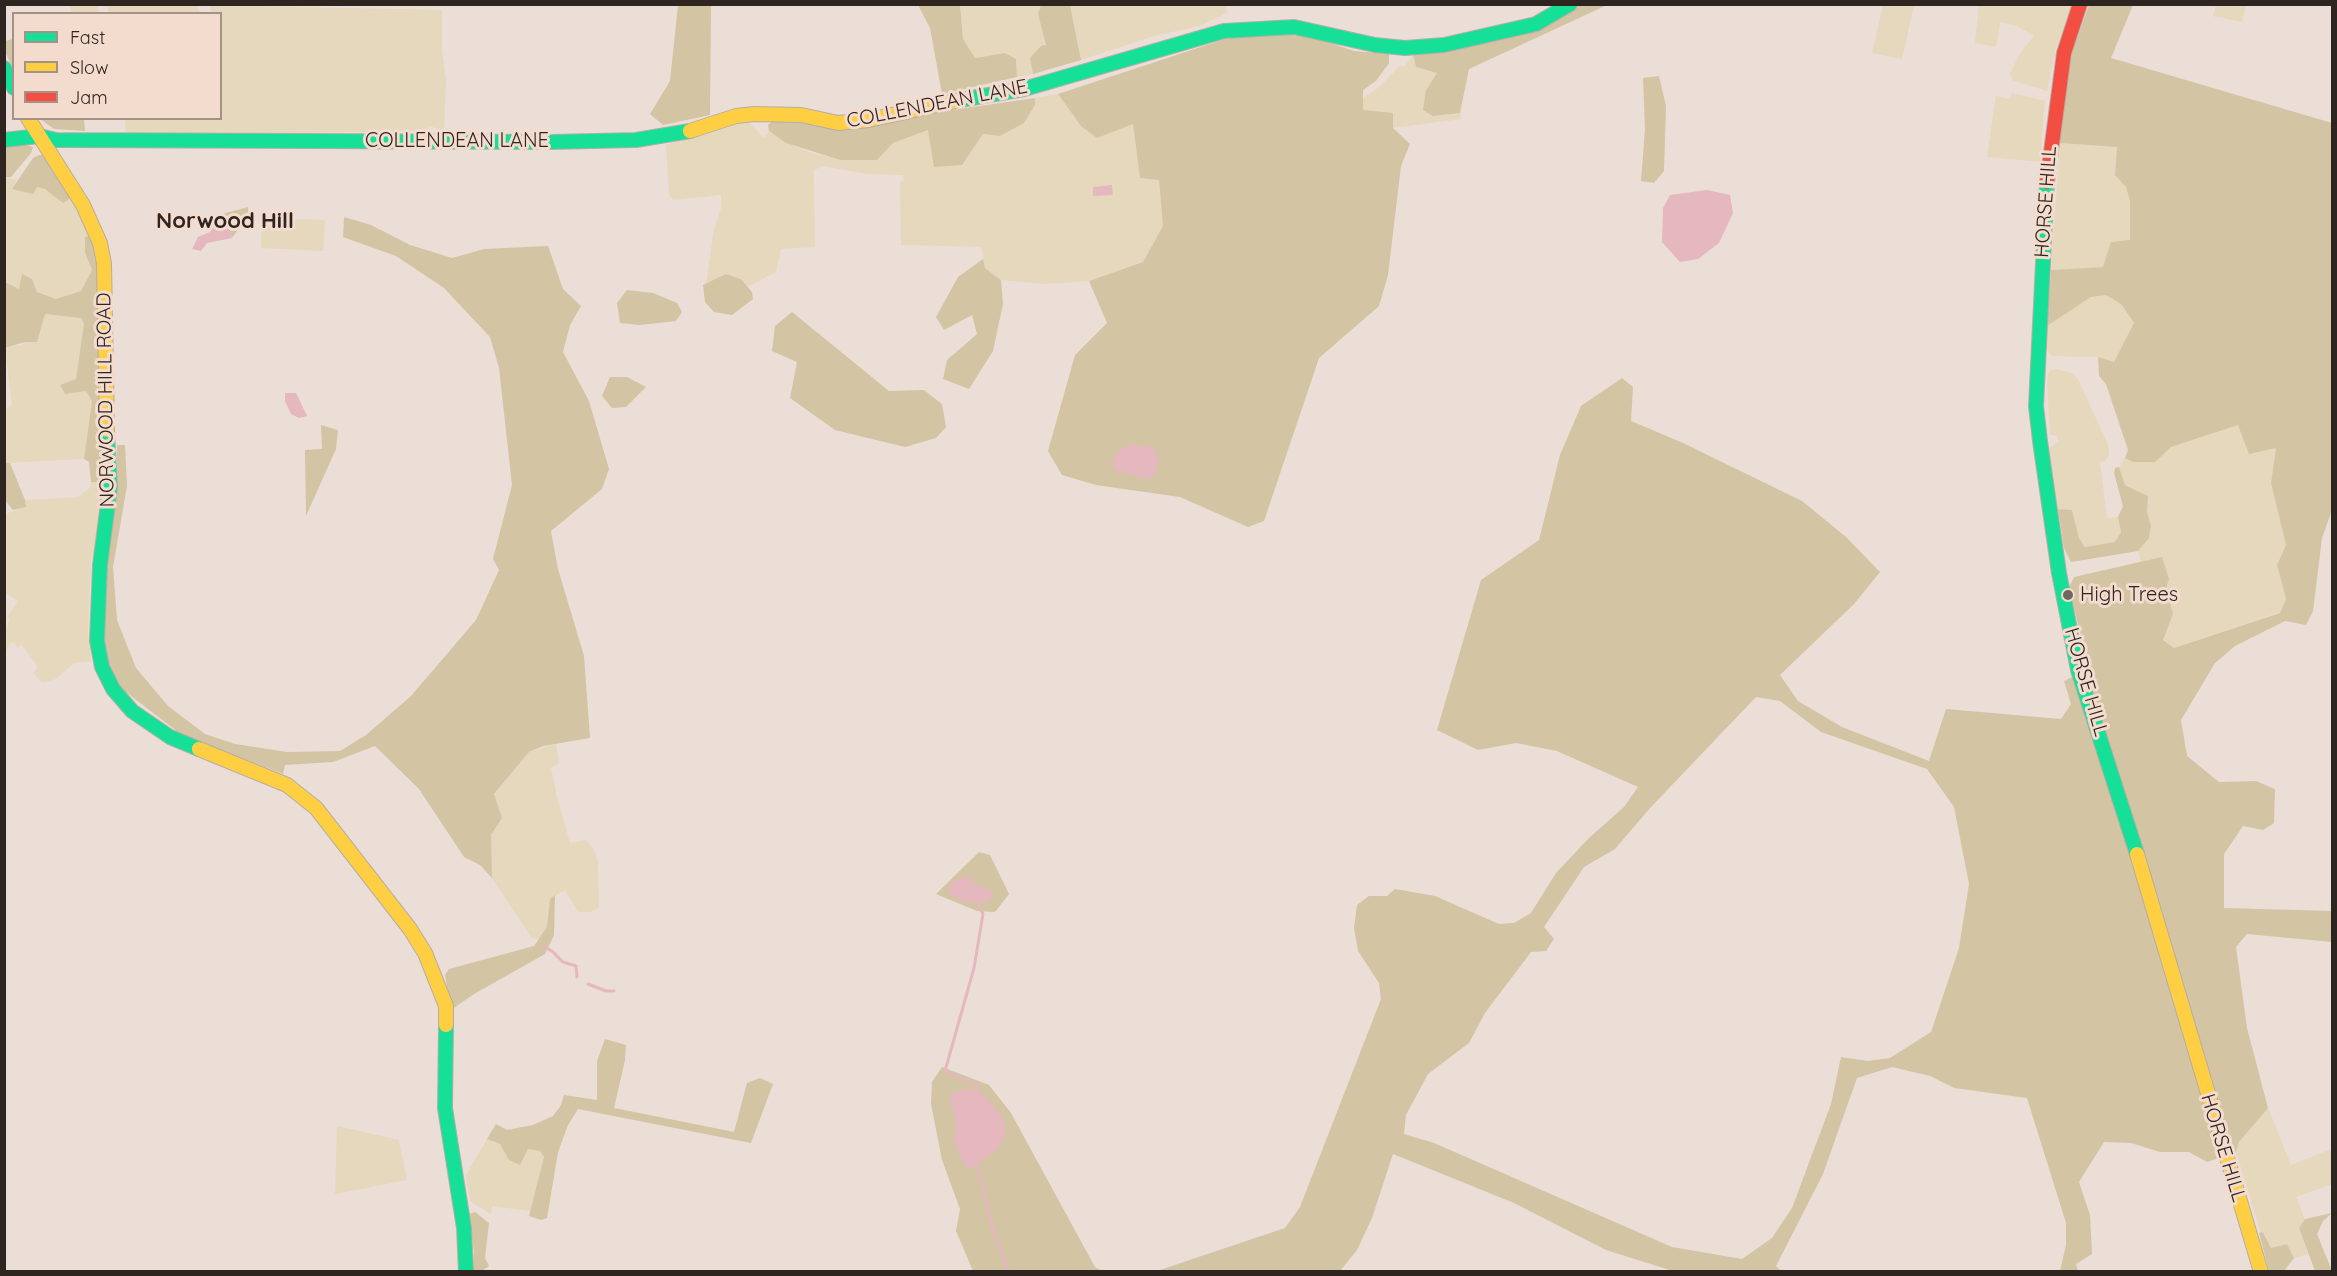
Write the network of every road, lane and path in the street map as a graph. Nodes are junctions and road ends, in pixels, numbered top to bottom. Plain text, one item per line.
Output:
1 (1570, 4) edge
2 (2080, 4) edge
3 (4, 68) edge
4 (12, 84) edge
5 (29, 120) edge
6 (39, 136) junction
7 (4, 140) edge
8 (466, 1272) edge
9 (2261, 1272) edge

1 - 6 street, COLLENDEAN LANE
2 - 9 street, HORSE HILL
3 - 4 street
5 - 6 street, NORWOOD HILL ROAD
6 - 7 street
6 - 8 street, NORWOOD HILL ROAD

